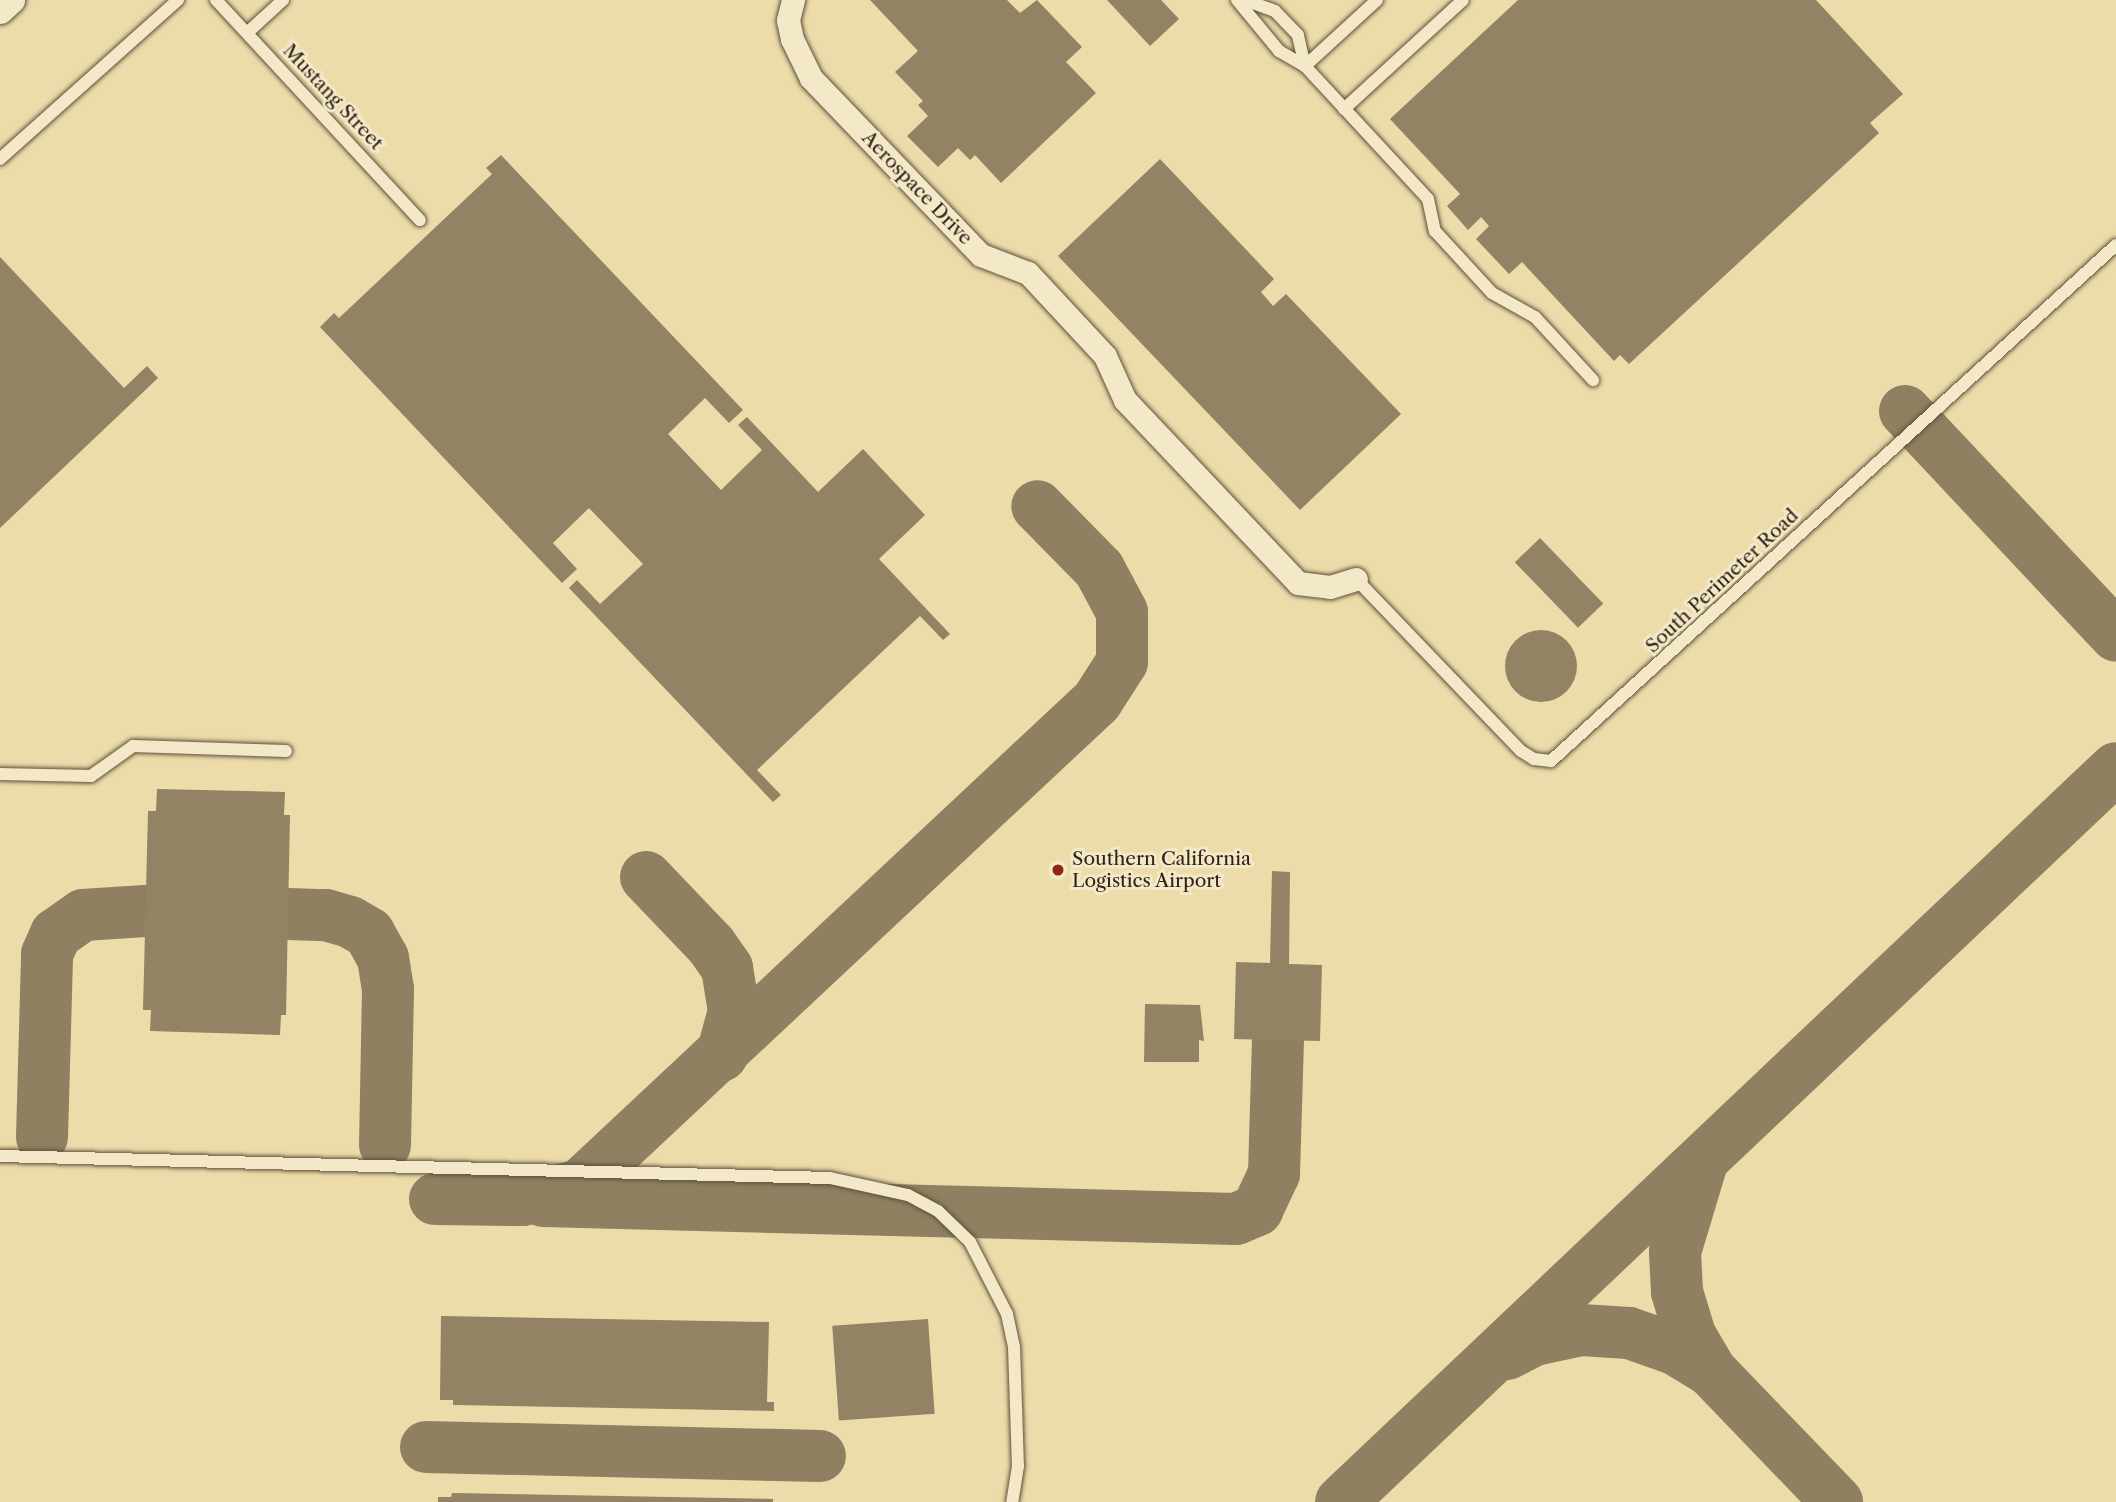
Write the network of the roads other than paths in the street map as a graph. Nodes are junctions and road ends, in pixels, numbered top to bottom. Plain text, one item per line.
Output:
1 (11, 0) edge
2 (178, 0) edge
3 (216, 0) edge
4 (283, 0) edge
5 (793, 0) edge
6 (1237, 0) edge
7 (1245, 0) edge
8 (1377, 0) edge
9 (1463, 0) edge
10 (0, 10) edge
11 (247, 33) junction
12 (1305, 66) junction
13 (1344, 108) junction
14 (0, 159) edge
15 (421, 220) dead end
16 (2116, 244) edge
17 (1593, 380) dead end
18 (1356, 579) joint
19 (286, 751) dead end
20 (0, 774) edge
21 (0, 1156) edge
22 (1012, 1502) edge

1 - 10 street
2 - 14 lane
3 - 11 lane, Mustang Street
4 - 11 lane
5 - 18 street, Aerospace Drive
6 - 12 lane
7 - 12 lane
8 - 12 lane
9 - 13 lane
11 - 15 lane, Mustang Street
12 - 13 lane
13 - 17 lane
16 - 18 lane, South Perimeter Road
19 - 20 lane
21 - 22 lane

